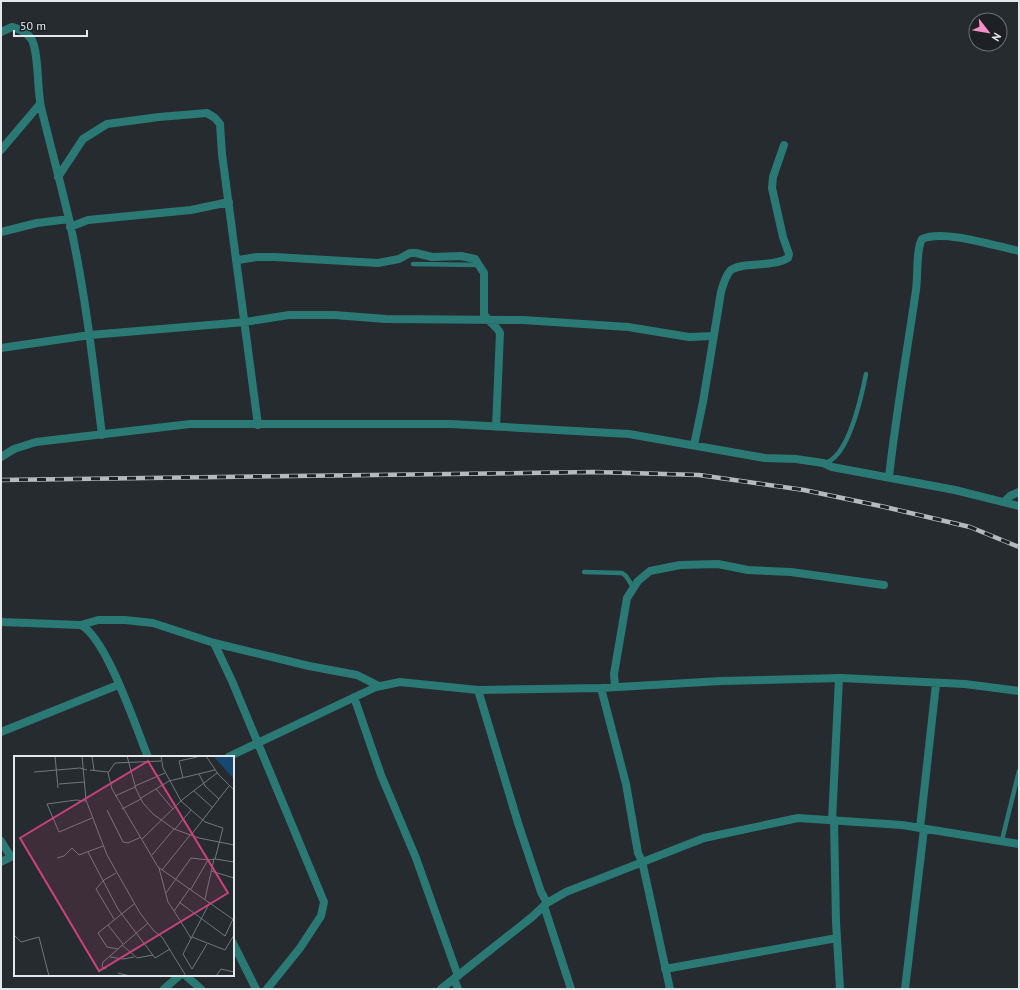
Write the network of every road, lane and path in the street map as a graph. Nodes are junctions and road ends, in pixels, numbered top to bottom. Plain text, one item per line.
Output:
1 (1, 32) edge
2 (40, 104) junction
3 (784, 145) dead end
4 (1, 150) edge
5 (58, 177) junction
6 (229, 202) junction
7 (68, 218) junction
8 (70, 227) junction
9 (1, 232) edge
10 (1019, 251) edge
11 (238, 260) junction
12 (413, 264) dead end
13 (480, 265) junction
14 (486, 320) junction
15 (245, 322) junction
16 (90, 335) junction
17 (713, 336) junction
18 (1, 348) edge
19 (866, 374) dead end
20 (258, 425) junction
21 (496, 427) junction
22 (102, 435) junction
23 (694, 445) junction
24 (1, 457) edge
25 (823, 463) junction
26 (889, 477) junction
27 (1019, 492) edge
28 (1004, 502) junction
29 (1019, 506) edge
30 (584, 572) dead end
31 (884, 585) dead end
32 (634, 587) junction
33 (1, 622) edge
34 (81, 625) junction
35 (214, 643) junction
36 (839, 678) junction
37 (936, 684) junction
38 (118, 685) junction
39 (379, 686) junction
40 (615, 687) junction
41 (601, 688) junction
42 (478, 690) junction
43 (1019, 691) edge
44 (354, 697) junction
45 (1, 732) edge
46 (257, 743) junction
47 (148, 756) edge
48 (230, 756) edge
49 (1019, 771) edge
50 (833, 821) junction
51 (922, 828) junction
52 (1002, 840) junction
53 (1, 841) edge
54 (1019, 844) edge
55 (13, 856) edge
56 (642, 861) junction
57 (1, 862) edge
58 (546, 904) junction
59 (837, 938) junction
60 (234, 945) edge
61 (665, 969) junction
62 (179, 976) edge
63 (186, 976) edge
64 (456, 977) junction
65 (164, 989) edge
66 (201, 989) edge
67 (256, 989) edge
68 (267, 989) edge
69 (441, 989) edge
70 (458, 989) edge
71 (571, 989) edge
72 (670, 989) edge
73 (840, 989) edge
74 (905, 989) edge

1 - 2 street
2 - 4 street
2 - 5 street
3 - 17 street
5 - 6 street
5 - 7 street
6 - 8 street
6 - 11 street
7 - 8 street
7 - 9 street
8 - 16 street
10 - 26 street
11 - 13 street
11 - 15 street
12 - 13 lane
13 - 14 street
14 - 15 street
14 - 17 street
14 - 21 street
15 - 16 street
15 - 20 street
16 - 18 street
16 - 22 street
17 - 23 street
19 - 25 lane
20 - 21 street
20 - 22 street
21 - 23 street
22 - 24 street
23 - 25 street
25 - 26 street
26 - 28 street
27 - 28 street
28 - 29 street
30 - 32 lane
31 - 32 street
32 - 40 street
33 - 34 street
34 - 35 street
34 - 38 street
35 - 39 street
35 - 46 street
36 - 37 street
36 - 40 street
36 - 50 street
37 - 43 street
37 - 51 street
38 - 45 street
38 - 47 street
39 - 42 street
39 - 44 street
40 - 41 street
41 - 42 street
41 - 56 street
42 - 58 street
44 - 46 street
44 - 64 street
46 - 48 street
46 - 68 street
49 - 52 lane
50 - 51 street
50 - 56 street
50 - 59 street
51 - 52 street
51 - 74 street
52 - 54 street
53 - 55 street
55 - 57 street
56 - 58 street
56 - 61 street
58 - 64 street
58 - 71 street
59 - 61 street
59 - 73 street
60 - 67 street
61 - 72 street
62 - 65 street
63 - 66 street
64 - 69 street
64 - 70 street

